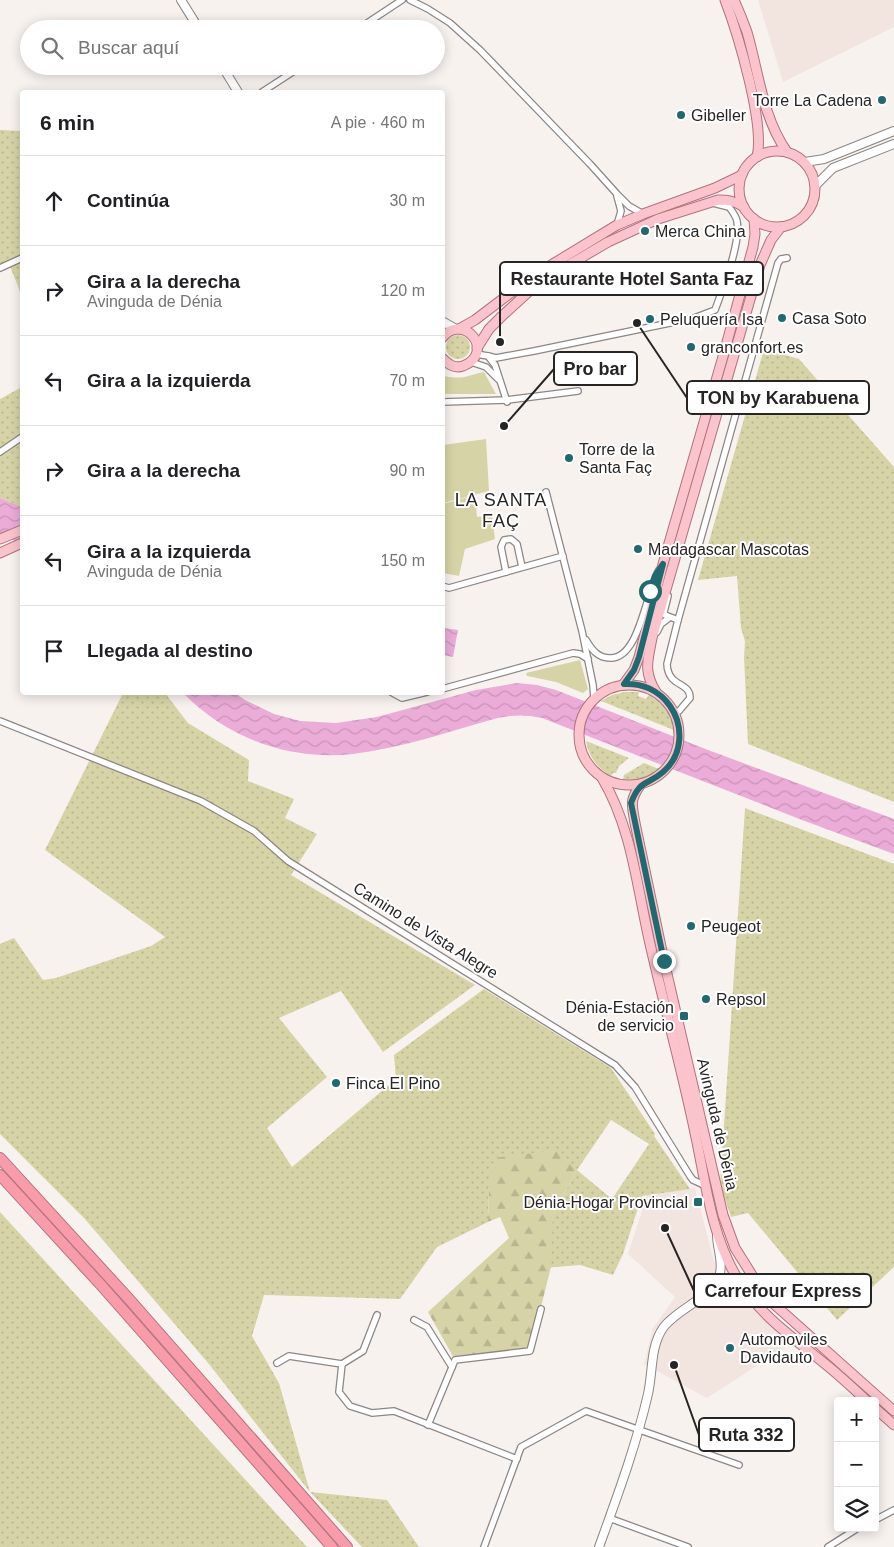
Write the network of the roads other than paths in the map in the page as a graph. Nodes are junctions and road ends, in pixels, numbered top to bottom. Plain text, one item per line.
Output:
1 (181, 0) edge
2 (402, 0) edge
3 (410, 0) edge
4 (726, 0) edge
5 (734, 0) edge
6 (193, 20) edge
7 (372, 20) edge
8 (228, 75) edge
9 (288, 75) edge
10 (237, 90) edge
11 (265, 90) edge
12 (894, 131) edge
13 (894, 144) edge
14 (787, 152) junction
15 (757, 157) junction
16 (804, 162) junction
17 (742, 175) junction
18 (815, 186) junction
19 (617, 194) junction
20 (711, 203) junction
21 (744, 207) junction
22 (643, 214) junction
23 (754, 219) junction
24 (617, 225) junction
25 (781, 227) junction
26 (787, 258) dead end
27 (20, 259) edge
28 (0, 268) edge
29 (445, 322) edge
30 (458, 329) junction
31 (445, 334) edge
32 (477, 351) junction
33 (488, 356) junction
34 (471, 362) junction
35 (445, 363) edge
36 (498, 379) junction
37 (578, 391) dead end
38 (445, 402) edge
39 (507, 402) junction
40 (20, 437) edge
41 (0, 452) edge
42 (546, 492) dead end
43 (20, 531) edge
44 (0, 539) edge
45 (20, 545) edge
46 (1, 553) edge
47 (563, 556) junction
48 (663, 564) junction
49 (522, 567) junction
50 (506, 572) junction
51 (668, 578) junction
52 (445, 587) edge
53 (669, 618) junction
54 (678, 620) junction
55 (583, 635) junction
56 (652, 638) junction
57 (573, 653) junction
58 (588, 659) junction
59 (624, 684) junction
60 (445, 688) edge
61 (656, 692) junction
62 (396, 695) edge
63 (414, 695) edge
64 (593, 700) junction
65 (674, 712) junction
66 (0, 721) edge
67 (602, 778) junction
68 (641, 784) junction
69 (0, 1158) edge
70 (0, 1175) edge
71 (706, 1186) junction
72 (717, 1231) junction
73 (737, 1277) junction
74 (706, 1293) junction
75 (748, 1294) junction
76 (698, 1299) junction
77 (541, 1309) dead end
78 (377, 1316) dead end
79 (414, 1320) dead end
80 (795, 1323) junction
81 (277, 1363) dead end
82 (342, 1364) junction
83 (452, 1367) junction
84 (863, 1397) edge
85 (894, 1411) edge
86 (879, 1412) edge
87 (428, 1425) junction
88 (894, 1425) edge
89 (638, 1429) junction
90 (517, 1459) junction
91 (739, 1465) dead end
92 (894, 1510) edge
93 (610, 1518) junction
94 (879, 1518) edge
95 (852, 1532) edge
96 (332, 1547) edge
97 (347, 1547) edge
98 (484, 1547) edge
99 (599, 1547) edge
100 (688, 1547) edge
101 (828, 1547) edge

1 - 6 main road
2 - 7 street
3 - 19 street
4 - 15 main road
5 - 14 main road
8 - 10 main road
9 - 11 street
12 - 16 main road
13 - 18 main road
14 - 15 main road
14 - 16 main road
15 - 17 main road
16 - 18 main road
17 - 21 main road
17 - 22 main road
18 - 25 main road
19 - 22 street
19 - 24 street
20 - 21 main road
20 - 32 main road
20 - 33 street
21 - 23 main road
22 - 24 main road
23 - 25 main road
23 - 48 main road
24 - 30 main road
25 - 51 main road
26 - 54 street
27 - 28 street
29 - 30 main road
30 - 31 main road
30 - 32 main road
32 - 33 street
32 - 34 main road
33 - 36 street
34 - 35 main road
34 - 36 street
36 - 39 street
37 - 39 street
38 - 39 street
40 - 41 street
42 - 47 street
43 - 44 main road
45 - 46 main road
47 - 49 street
47 - 55 street
48 - 55 street
48 - 59 main road
49 - 50 street
49 - 50 street
50 - 52 street
51 - 53 street
51 - 56 main road
53 - 54 street
53 - 56 street
54 - 65 street
55 - 57 street
55 - 58 street
56 - 61 main road
57 - 58 street
57 - 60 street
58 - 64 street
59 - 61 main road
59 - 64 main road
61 - 65 main road
62 - 63 street
64 - 67 main road
65 - 68 main road
66 - 71 street, Camino de Vista Alegre
67 - 68 main road
67 - 71 main road, Avinguda de Dénia
68 - 80 main road, Avinguda de Dénia
69 - 97 highway
70 - 96 highway
71 - 72 main road, Avinguda de Dénia
72 - 73 main road, Avinguda de Dénia
72 - 74 main road
73 - 74 main road
73 - 75 main road, Avinguda de Dénia
73 - 80 main road
74 - 76 main road
75 - 76 main road
75 - 84 main road, Avinguda de Dénia
76 - 89 main road
77 - 83 street
78 - 82 street
79 - 83 street
80 - 85 main road, Avinguda de Dénia
81 - 82 street
82 - 87 street
83 - 87 street
86 - 88 main road
87 - 90 street
89 - 90 street
89 - 91 street
89 - 93 main road
90 - 98 street
92 - 94 street
93 - 99 main road
93 - 100 street
95 - 101 street

